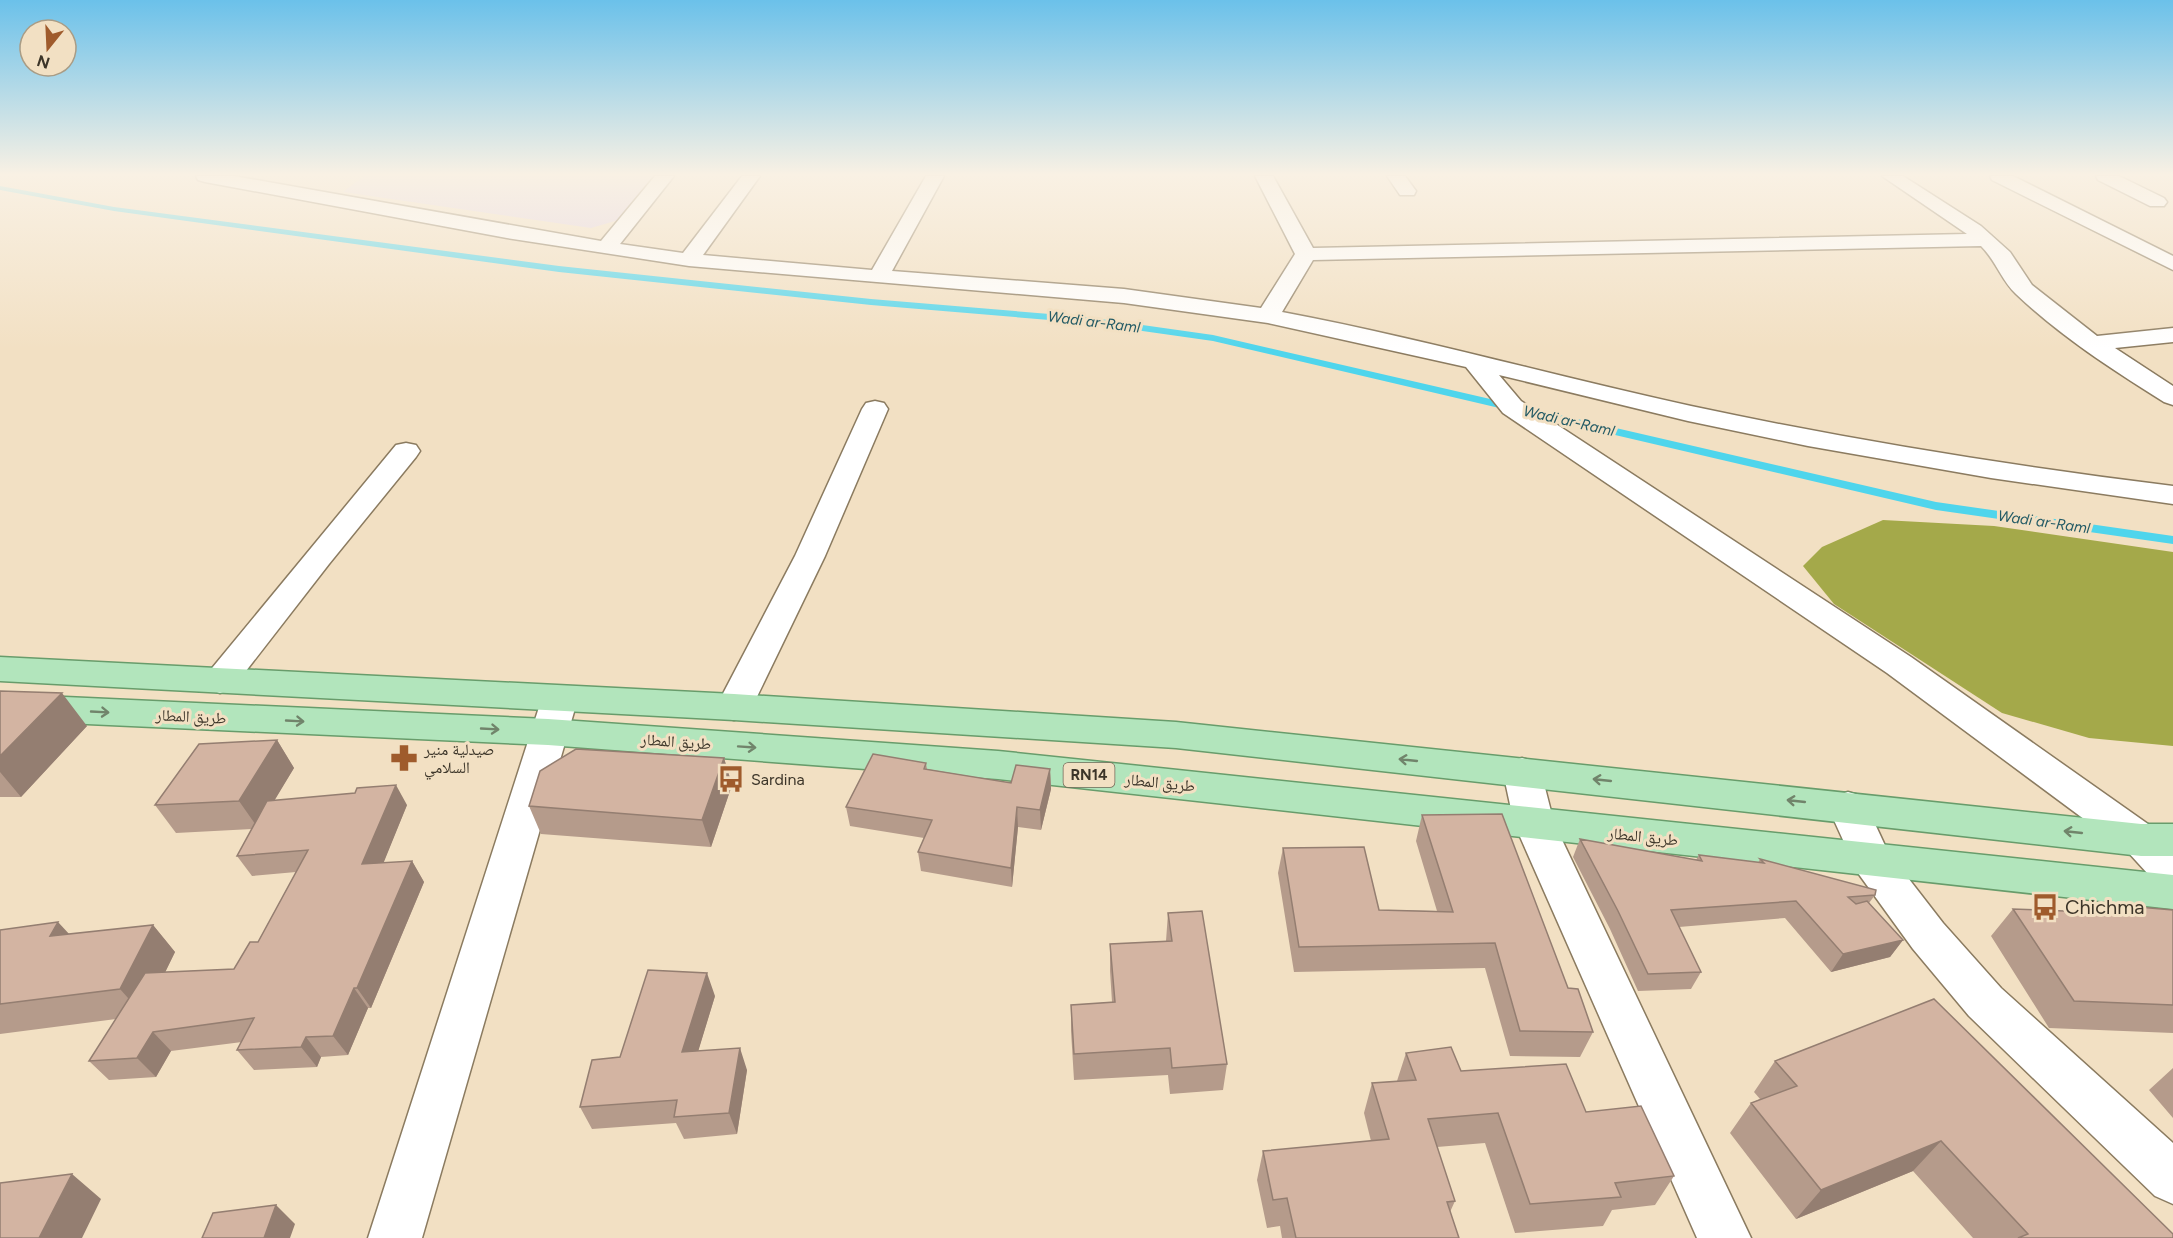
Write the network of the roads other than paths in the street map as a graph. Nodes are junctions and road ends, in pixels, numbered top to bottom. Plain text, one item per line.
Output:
1 (525, 234) edge
2 (618, 234) edge
3 (708, 234) edge
4 (903, 234) edge
5 (1295, 234) edge
6 (1979, 234) edge
7 (2113, 234) edge
8 (1987, 240) junction
9 (607, 247) junction
10 (1306, 254) junction
11 (689, 260) junction
12 (2173, 264) edge
13 (879, 276) junction
14 (1268, 316) junction
15 (2173, 335) edge
16 (2094, 343) junction
17 (1474, 360) junction
18 (2173, 397) edge
19 (875, 409) dead end
20 (406, 452) dead end
21 (2173, 495) edge
22 (0, 669) edge
23 (220, 681) junction
24 (0, 707) edge
25 (734, 707) junction
26 (554, 715) junction
27 (1522, 772) junction
28 (1848, 807) junction
29 (1534, 824) junction
30 (2157, 840) edge
31 (1872, 861) junction
32 (2173, 873) edge
33 (2173, 892) edge
34 (2173, 1178) edge
35 (395, 1238) edge
36 (1724, 1238) edge

1 - 9 street
2 - 9 street
3 - 11 street
4 - 13 street
5 - 10 street
6 - 8 street
7 - 12 street
8 - 10 street
8 - 16 street
9 - 11 street
10 - 14 street
11 - 13 street
13 - 14 street
14 - 17 street
15 - 16 street
16 - 18 street
17 - 21 street
17 - 30 street
19 - 25 street
20 - 23 street
22 - 23 main road, طريق المطار / RN14
23 - 26 main road, طريق المطار / RN14
24 -> 26 main road, طريق المطار / RN14
25 - 26 main road, طريق المطار / RN14
27 -> 25 main road, طريق المطار / RN14
26 -> 29 main road, طريق المطار / RN14
26 - 35 street
28 -> 27 main road, طريق المطار / RN14
27 - 29 street
30 -> 28 main road, طريق المطار / RN14
28 - 31 street
29 - 31 main road, طريق المطار / RN14
29 - 36 street
30 - 32 street
31 - 33 main road, طريق المطار / RN14
31 - 34 street

